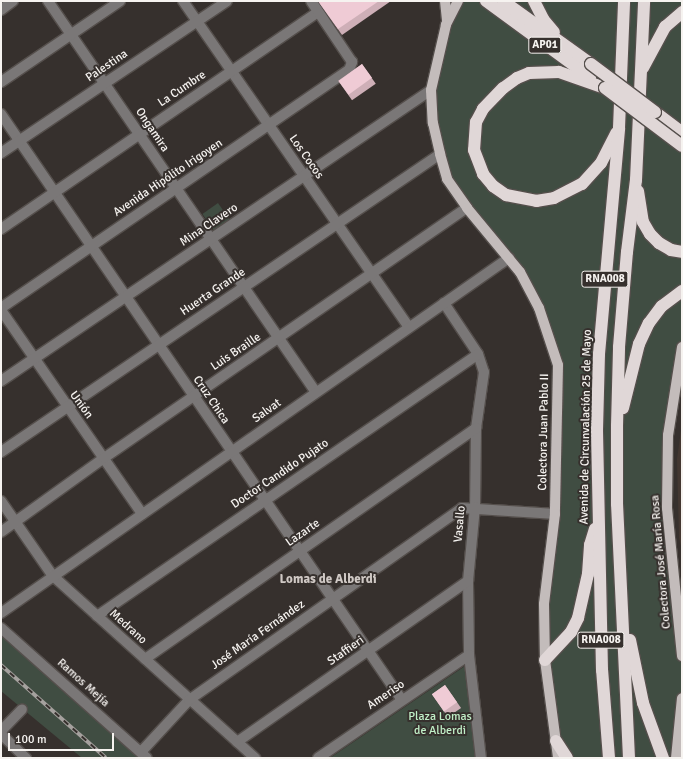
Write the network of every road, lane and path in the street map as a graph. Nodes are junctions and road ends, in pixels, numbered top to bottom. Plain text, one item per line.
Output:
1 (13, 1) edge
2 (48, 1) edge
3 (120, 1) edge
4 (183, 1) edge
5 (227, 1) edge
6 (311, 1) edge
7 (445, 1) edge
8 (458, 1) edge
9 (486, 1) edge
10 (503, 1) edge
11 (534, 1) edge
12 (644, 1) edge
13 (623, 4) edge
14 (1, 10) edge
15 (318, 12) junction
16 (682, 12) edge
17 (197, 21) junction
18 (446, 25) junction
19 (71, 34) junction
20 (567, 46) junction
21 (231, 71) junction
22 (641, 72) junction
23 (1, 82) edge
24 (105, 84) junction
25 (605, 88) junction
26 (431, 90) junction
27 (655, 112) junction
28 (1, 114) edge
29 (682, 120) edge
30 (269, 125) junction
31 (619, 128) junction
32 (682, 132) edge
33 (140, 134) junction
34 (19, 140) junction
35 (682, 146) edge
36 (1, 153) edge
37 (440, 154) junction
38 (304, 176) junction
39 (636, 180) junction
40 (176, 188) junction
41 (54, 192) junction
42 (467, 208) junction
43 (337, 224) junction
44 (1, 229) edge
45 (211, 239) junction
46 (90, 245) junction
47 (682, 252) edge
48 (509, 258) junction
49 (372, 274) junction
50 (244, 287) junction
51 (682, 291) edge
52 (126, 297) junction
53 (444, 303) junction
54 (1, 309) edge
55 (409, 327) junction
56 (280, 339) junction
57 (158, 345) junction
58 (682, 347) edge
59 (478, 354) junction
60 (34, 358) junction
61 (1, 381) edge
62 (316, 392) junction
63 (193, 397) junction
64 (67, 408) junction
65 (617, 426) junction
66 (476, 428) junction
67 (1, 452) edge
68 (231, 452) junction
69 (104, 458) junction
70 (1, 500) edge
71 (265, 501) junction
72 (475, 507) junction
73 (142, 514) junction
74 (555, 514) junction
75 (16, 522) junction
76 (598, 522) junction
77 (1, 532) edge
78 (300, 552) junction
79 (53, 576) junction
80 (468, 581) junction
81 (333, 599) junction
82 (622, 602) junction
83 (1, 612) edge
84 (97, 616) junction
85 (1, 628) edge
86 (369, 651) junction
87 (469, 655) junction
88 (682, 656) edge
89 (145, 660) junction
90 (545, 660) junction
91 (682, 698) edge
92 (189, 700) junction
93 (402, 700) junction
94 (22, 709) dead end
95 (1, 731) edge
96 (1, 734) edge
97 (237, 742) junction
98 (556, 742) junction
99 (144, 755) edge
100 (26, 758) edge
101 (255, 758) edge
102 (318, 758) edge
103 (481, 758) edge
104 (558, 758) edge
105 (567, 758) edge
106 (609, 758) edge
107 (629, 758) edge
108 (663, 758) edge
109 (676, 758) edge

1 - 14 street
2 - 19 street, Ongamira
3 - 19 street
4 - 17 street, Los Cocos
5 - 17 street, Palestina
6 - 15 street
7 - 18 main road
8 - 18 main road, Colectora Juan Pablo II
9 - 25 highway, AP01
10 - 20 highway, AP01
11 - 20 highway
12 - 22 highway, RNA008
13 - 31 highway, Avenida de Circunvalación 25 de Mayo / RNA008
15 - 21 street, La Cumbre
15 - 30 street, Avenida Hipólito Irigoyen
16 - 22 highway
17 - 21 street, Los Cocos
17 - 24 street, Palestina
18 - 26 main road, Colectora Juan Pablo II
19 - 23 street
19 - 24 street, Ongamira
20 - 27 highway, AP01, bridge
21 - 30 street, Los Cocos
21 - 33 street, La Cumbre
22 - 39 highway, RNA008
24 - 33 street, Ongamira
24 - 34 street, Palestina
25 - 31 highway
25 - 35 highway, AP01, bridge
26 - 37 main road, Colectora Juan Pablo II
26 - 38 street, Mina Clavero
27 - 29 highway
27 - 32 highway, AP01
28 - 34 street, Cruz Chica
30 - 38 street, Los Cocos
30 - 40 street, Avenida Hipólito Irigoyen
31 - 76 highway, Avenida de Circunvalación 25 de Mayo / RNA008
33 - 40 street, Ongamira
33 - 41 street, La Cumbre
34 - 36 street, Palestina
34 - 41 street, Cruz Chica
37 - 42 main road, Colectora Juan Pablo II
37 - 43 street, Huerta Grande
38 - 43 street, Los Cocos
38 - 45 street, Mina Clavero
39 - 47 highway
39 - 65 highway, RNA008
40 - 45 street, Ongamira
40 - 46 street, Avenida Hipólito Irigoyen
41 - 44 street, La Cumbre
41 - 46 street, Cruz Chica
42 - 48 main road, Colectora Juan Pablo II
42 - 49 street, Luis Braille
43 - 49 street, Los Cocos
43 - 50 street, Huerta Grande
45 - 50 street, Ongamira
45 - 52 street, Mina Clavero
46 - 52 street, Cruz Chica
46 - 54 street, Avenida Hipólito Irigoyen
48 - 53 street, Salvat
48 - 74 main road, Colectora Juan Pablo II
49 - 55 street, Los Cocos
49 - 56 street, Luis Braille
50 - 56 street, Ongamira
50 - 57 street, Huerta Grande
51 - 65 highway
52 - 57 street, Cruz Chica
52 - 60 street, Mina Clavero
53 - 55 street, Salvat
53 - 59 street, Vasallo
54 - 60 street, Unión
55 - 62 street, Salvat
56 - 62 street, Ongamira
56 - 63 street, Luis Braille
57 - 63 street, Cruz Chica
57 - 64 street, Huerta Grande
58 - 88 main road, Colectora José María Rosa
59 - 66 street, Vasallo
59 - 71 street, Doctor Candido Pujato
60 - 61 street, Mina Clavero
60 - 64 street, Unión
62 - 68 street, Salvat
63 - 68 street, Cruz Chica
63 - 69 street, Luis Braille
64 - 67 street, Huerta Grande
64 - 69 street, Unión
65 - 82 highway, RNA008
66 - 72 street, Vasallo
66 - 78 street, Lazarte
68 - 71 street, Cruz Chica
68 - 73 street, Salvat
69 - 73 street, Unión
69 - 75 street, Luis Braille
70 - 75 street, Medrano
71 - 78 street, Cruz Chica
71 - 84 street, Doctor Candido Pujato
72 - 74 street, José María Fernández
72 - 80 street, Vasallo
72 - 81 street, José María Fernández
73 - 79 street, Salvat
74 - 90 main road, Colectora Juan Pablo II
75 - 77 street, Luis Braille
75 - 79 street, Medrano
76 - 90 highway
76 - 106 highway, Avenida de Circunvalación 25 de Mayo / RNA008
78 - 81 street, Cruz Chica
78 - 89 street, Lazarte
79 - 83 street, Salvat
79 - 84 street, Medrano
80 - 86 street, Staffieri
80 - 87 street, Vasallo
81 - 86 street, Cruz Chica
81 - 92 street, José María Fernández
82 - 107 highway, RNA008
82 - 108 highway
84 - 89 street, Medrano
85 - 99 street, Ramos Mejía
86 - 93 street, Cruz Chica
86 - 97 street, Staffieri
87 - 93 street, Ameriso
87 - 103 street, Vasallo
89 - 92 street, Medrano
90 - 98 main road, Colectora Juan Pablo II
91 - 109 main road
92 - 97 street, Medrano
92 - 99 street, José María Fernández
93 - 102 street, Ameriso
94 - 95 street
96 - 100 street
97 - 101 street, Medrano
98 - 104 main road, Colectora Juan Pablo II
98 - 105 highway

